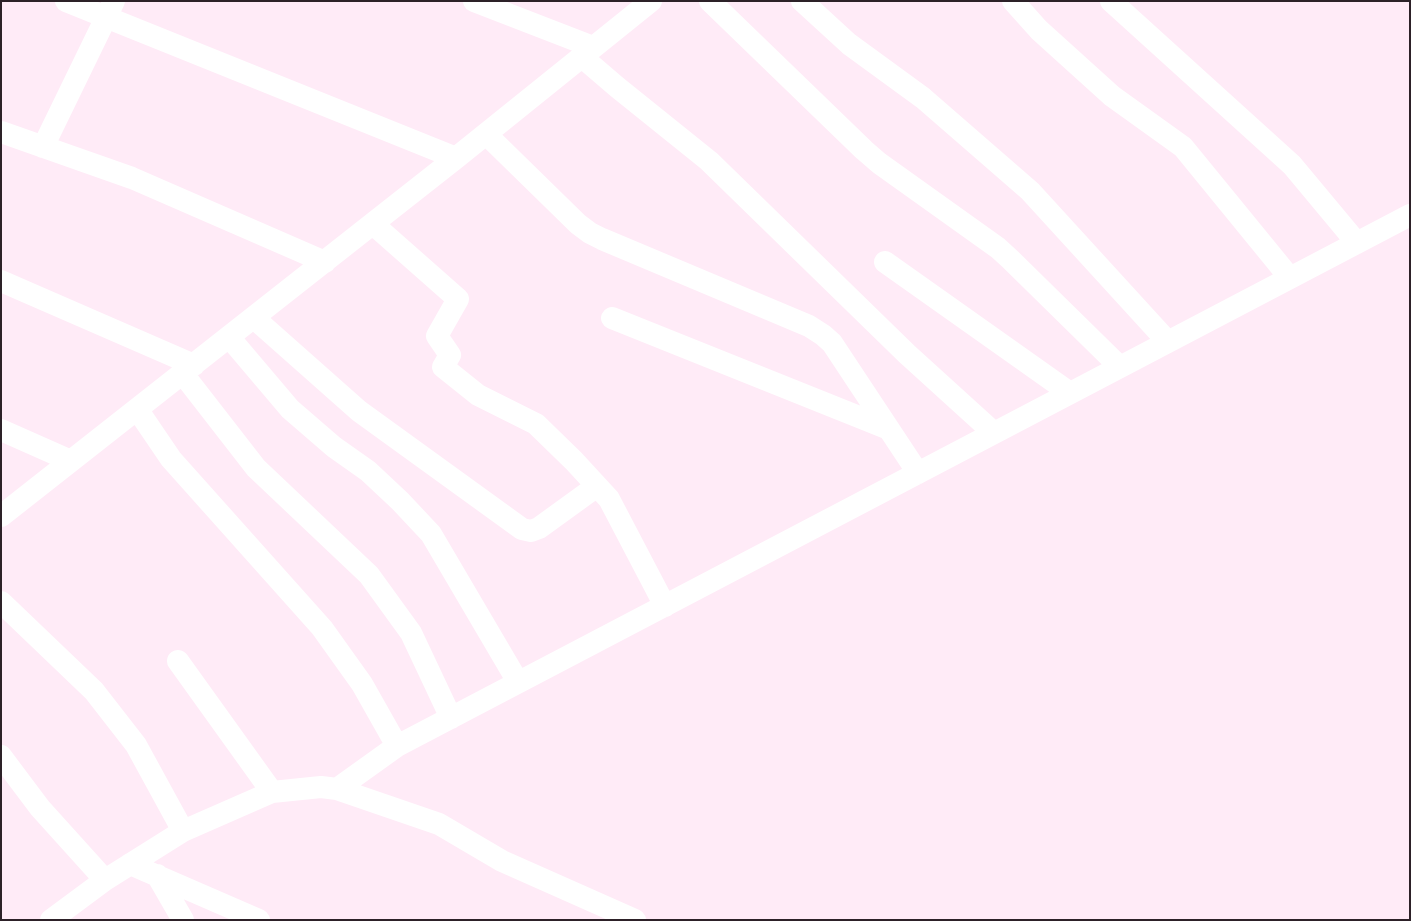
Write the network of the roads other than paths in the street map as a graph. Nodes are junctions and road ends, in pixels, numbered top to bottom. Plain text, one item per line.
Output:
1 (66, 1) edge
2 (474, 1) edge
3 (651, 1) edge
4 (710, 1) edge
5 (802, 1) edge
6 (1013, 1) edge
7 (1111, 1) edge
8 (110, 9) edge
9 (587, 52) junction
10 (1, 132) edge
11 (486, 134) junction
12 (43, 147) junction
13 (456, 158) junction
14 (1410, 215) edge
15 (373, 224) junction
16 (1357, 243) junction
17 (325, 262) junction
18 (885, 262) dead end
19 (1290, 278) junction
20 (1, 281) edge
21 (254, 318) junction
22 (612, 318) dead end
23 (229, 337) junction
24 (1168, 342) junction
25 (1120, 367) junction
26 (188, 369) junction
27 (1070, 393) junction
28 (137, 409) junction
29 (889, 429) junction
30 (1, 430) edge
31 (994, 433) junction
32 (71, 461) junction
33 (918, 473) junction
34 (597, 486) junction
35 (1, 516) edge
36 (1, 602) edge
37 (665, 606) junction
38 (178, 661) dead end
39 (518, 682) junction
40 (451, 718) junction
41 (397, 746) junction
42 (1, 756) edge
43 (337, 789) junction
44 (272, 792) junction
45 (183, 831) junction
46 (130, 864) junction
47 (157, 875) junction
48 (105, 880) junction
49 (51, 920) edge
50 (183, 920) edge
51 (259, 920) edge
52 (635, 920) edge

1 - 8 street
2 - 9 street
3 - 9 street
4 - 25 street
5 - 24 street
6 - 19 street
7 - 16 street
8 - 12 street
8 - 13 street
9 - 11 street
9 - 31 street
10 - 12 street
11 - 13 street
11 - 29 street
12 - 17 street
13 - 15 street
14 - 16 street
15 - 17 street
15 - 34 street
16 - 19 street
17 - 21 street
18 - 27 street
19 - 24 street
20 - 26 street
21 - 23 street
21 - 34 street
22 - 29 street
23 - 26 street
23 - 39 street
24 - 25 street
25 - 27 street
26 - 28 street
26 - 40 street
27 - 31 street
28 - 32 street
28 - 41 street
29 - 33 street
30 - 32 street
31 - 33 street
32 - 35 street
33 - 37 street
34 - 37 street
36 - 45 street
37 - 39 street
38 - 44 street
39 - 40 street
40 - 41 street
41 - 43 street
42 - 48 street
43 - 44 street
43 - 52 street
44 - 45 street
45 - 46 street
46 - 47 street
46 - 48 street
47 - 50 street
47 - 51 street
48 - 49 street

